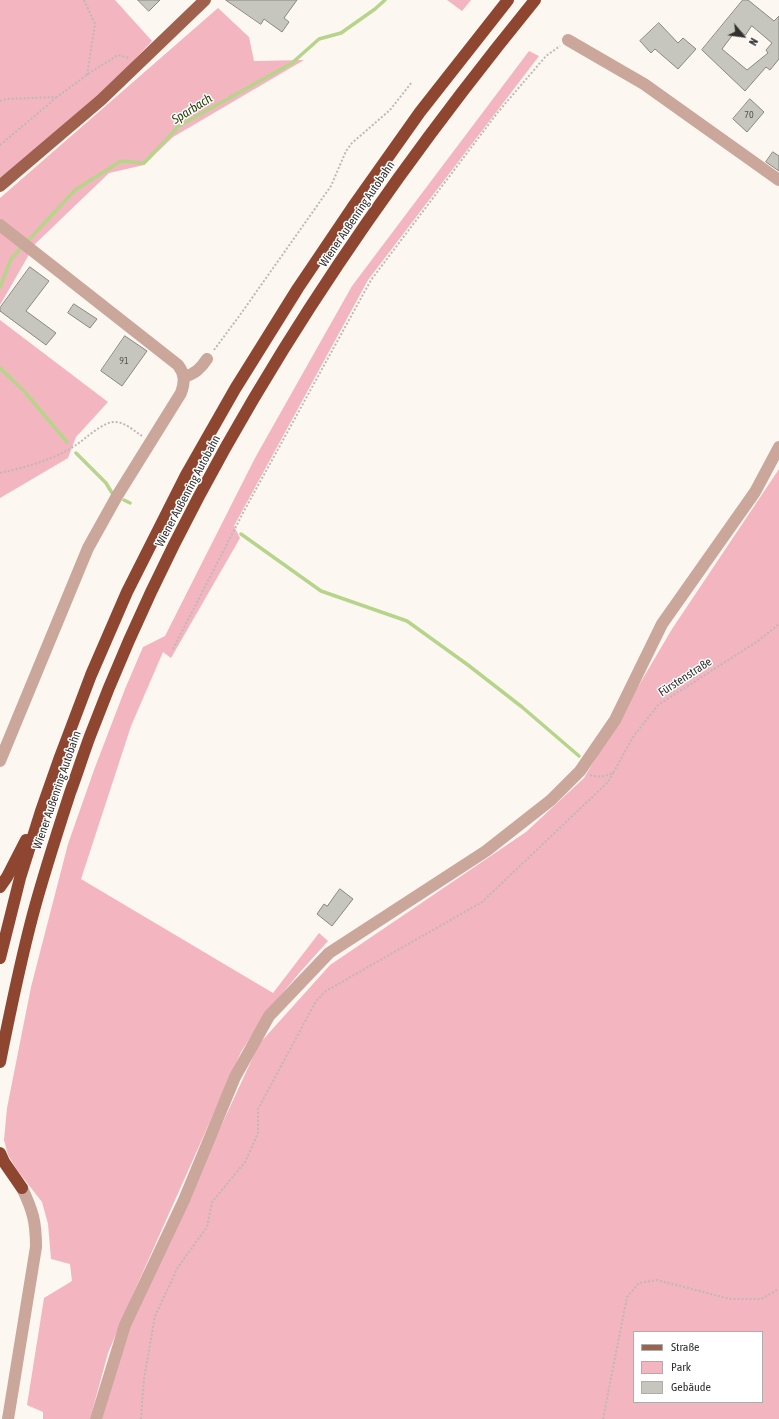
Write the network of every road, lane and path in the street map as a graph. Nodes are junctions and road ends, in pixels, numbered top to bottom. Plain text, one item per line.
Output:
1 (84, 0) edge
2 (205, 0) edge
3 (508, 0) edge
4 (535, 0) edge
5 (568, 40) joint
6 (138, 64) junction
7 (87, 75) junction
8 (412, 82) dead end
9 (57, 97) junction
10 (0, 101) edge
11 (0, 145) edge
12 (779, 180) edge
13 (0, 186) edge
14 (0, 225) edge
15 (207, 359) joint
16 (184, 377) junction
17 (150, 442) junction
18 (779, 448) edge
19 (0, 473) edge
20 (779, 624) edge
21 (172, 649) dead end
22 (0, 761) edge
23 (613, 773) junction
24 (602, 776) dead end
25 (41, 811) junction
26 (0, 887) edge
27 (0, 958) edge
28 (0, 1062) edge
29 (0, 1153) edge
30 (22, 1188) joint
31 (779, 1289) edge
32 (8, 1419) edge
33 (96, 1419) edge
34 (141, 1419) edge
35 (603, 1419) edge

1 - 7 path
2 - 6 main road
3 - 25 highway, Wiener Außenring Autobahn
4 - 28 highway, Wiener Außenring Autobahn
5 - 12 street
5 - 21 path
6 - 7 path
6 - 13 main road
7 - 9 path
8 - 15 path
9 - 10 path
9 - 11 path
14 - 16 street
15 - 16 street
16 - 17 street
17 - 19 path
17 - 22 street
18 - 33 street
20 - 23 path, Fürstenstraße
23 - 24 path
23 - 34 path, Fürstenstraße
25 - 26 highway
25 - 27 highway, Wiener Außenring Autobahn
29 - 30 highway
30 - 32 street
31 - 35 path

